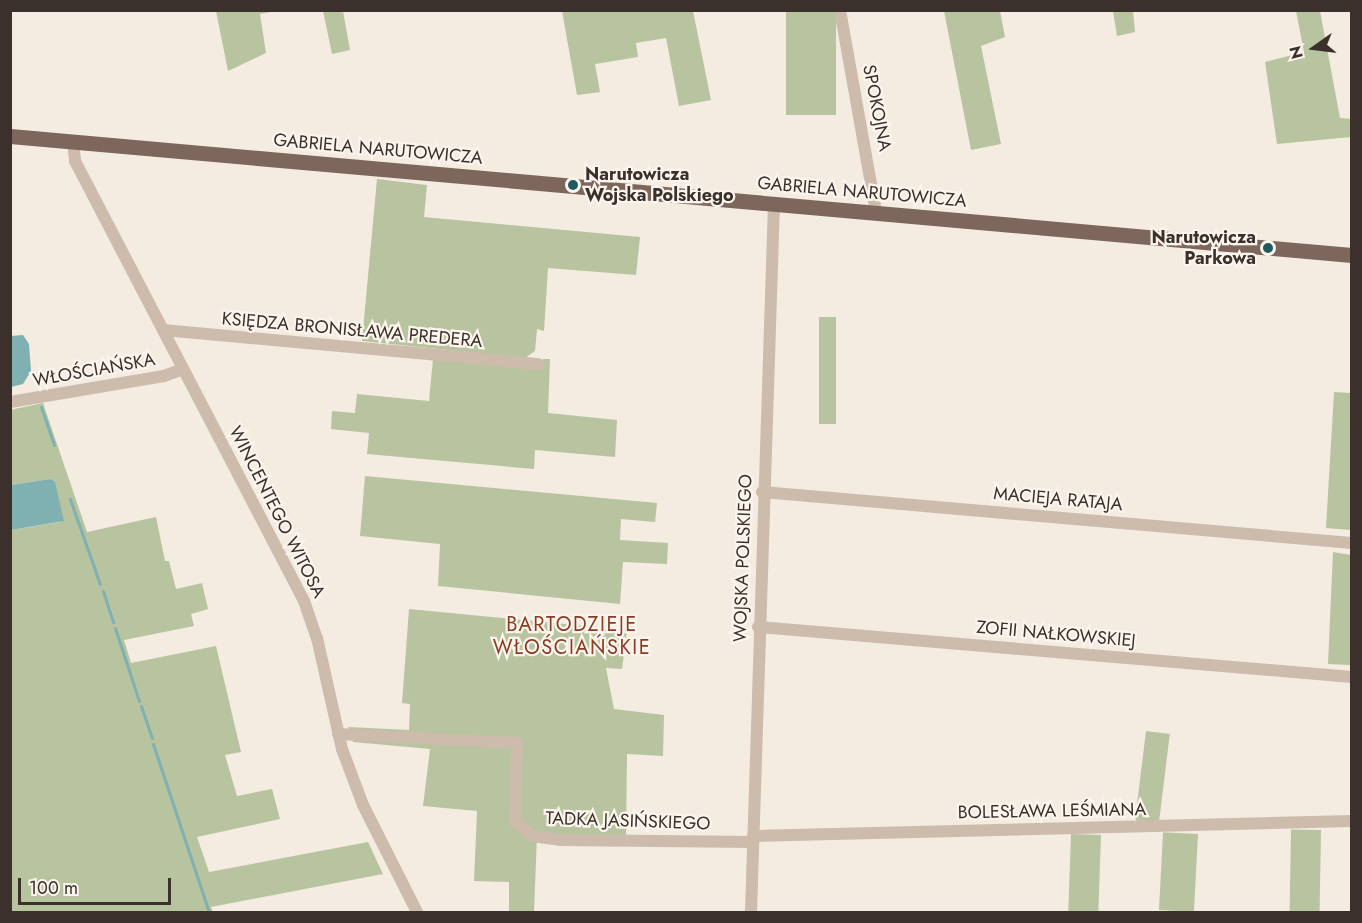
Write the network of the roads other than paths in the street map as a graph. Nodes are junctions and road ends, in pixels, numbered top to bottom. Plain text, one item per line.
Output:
1 (840, 10) edge
2 (10, 136) edge
3 (73, 141) junction
4 (774, 204) junction
5 (876, 213) junction
6 (1352, 255) edge
7 (163, 330) junction
8 (538, 364) dead end
9 (183, 369) junction
10 (10, 402) edge
11 (762, 492) junction
12 (1352, 543) edge
13 (758, 627) junction
14 (1352, 677) edge
15 (338, 734) junction
16 (1352, 821) edge
17 (753, 839) junction
18 (417, 912) edge
19 (751, 912) edge

1 - 5 street, SPOKOJNA
2 - 3 main road, GABRIELA NARUTOWICZA
3 - 4 main road, GABRIELA NARUTOWICZA
3 - 7 street, WINCENTEGO WITOSA
4 - 5 main road, GABRIELA NARUTOWICZA
4 - 11 street, WOJSKA POLSKIEGO
5 - 6 main road, GABRIELA NARUTOWICZA
7 - 8 street, KSIĘDZA BRONISŁAWA PREDERA
7 - 9 street, WINCENTEGO WITOSA
9 - 10 street, WŁOŚCIAŃSKA
9 - 15 street, WINCENTEGO WITOSA
11 - 12 street, MACIEJA RATAJA
11 - 13 street, WOJSKA POLSKIEGO
13 - 14 street, ZOFII NAŁKOWSKIEJ
13 - 17 street, WOJSKA POLSKIEGO
15 - 17 street, TADKA JASIŃSKIEGO
15 - 18 street, WINCENTEGO WITOSA
16 - 17 street, BOLESŁAWA LEŚMIANA
17 - 19 street, WOJSKA POLSKIEGO

